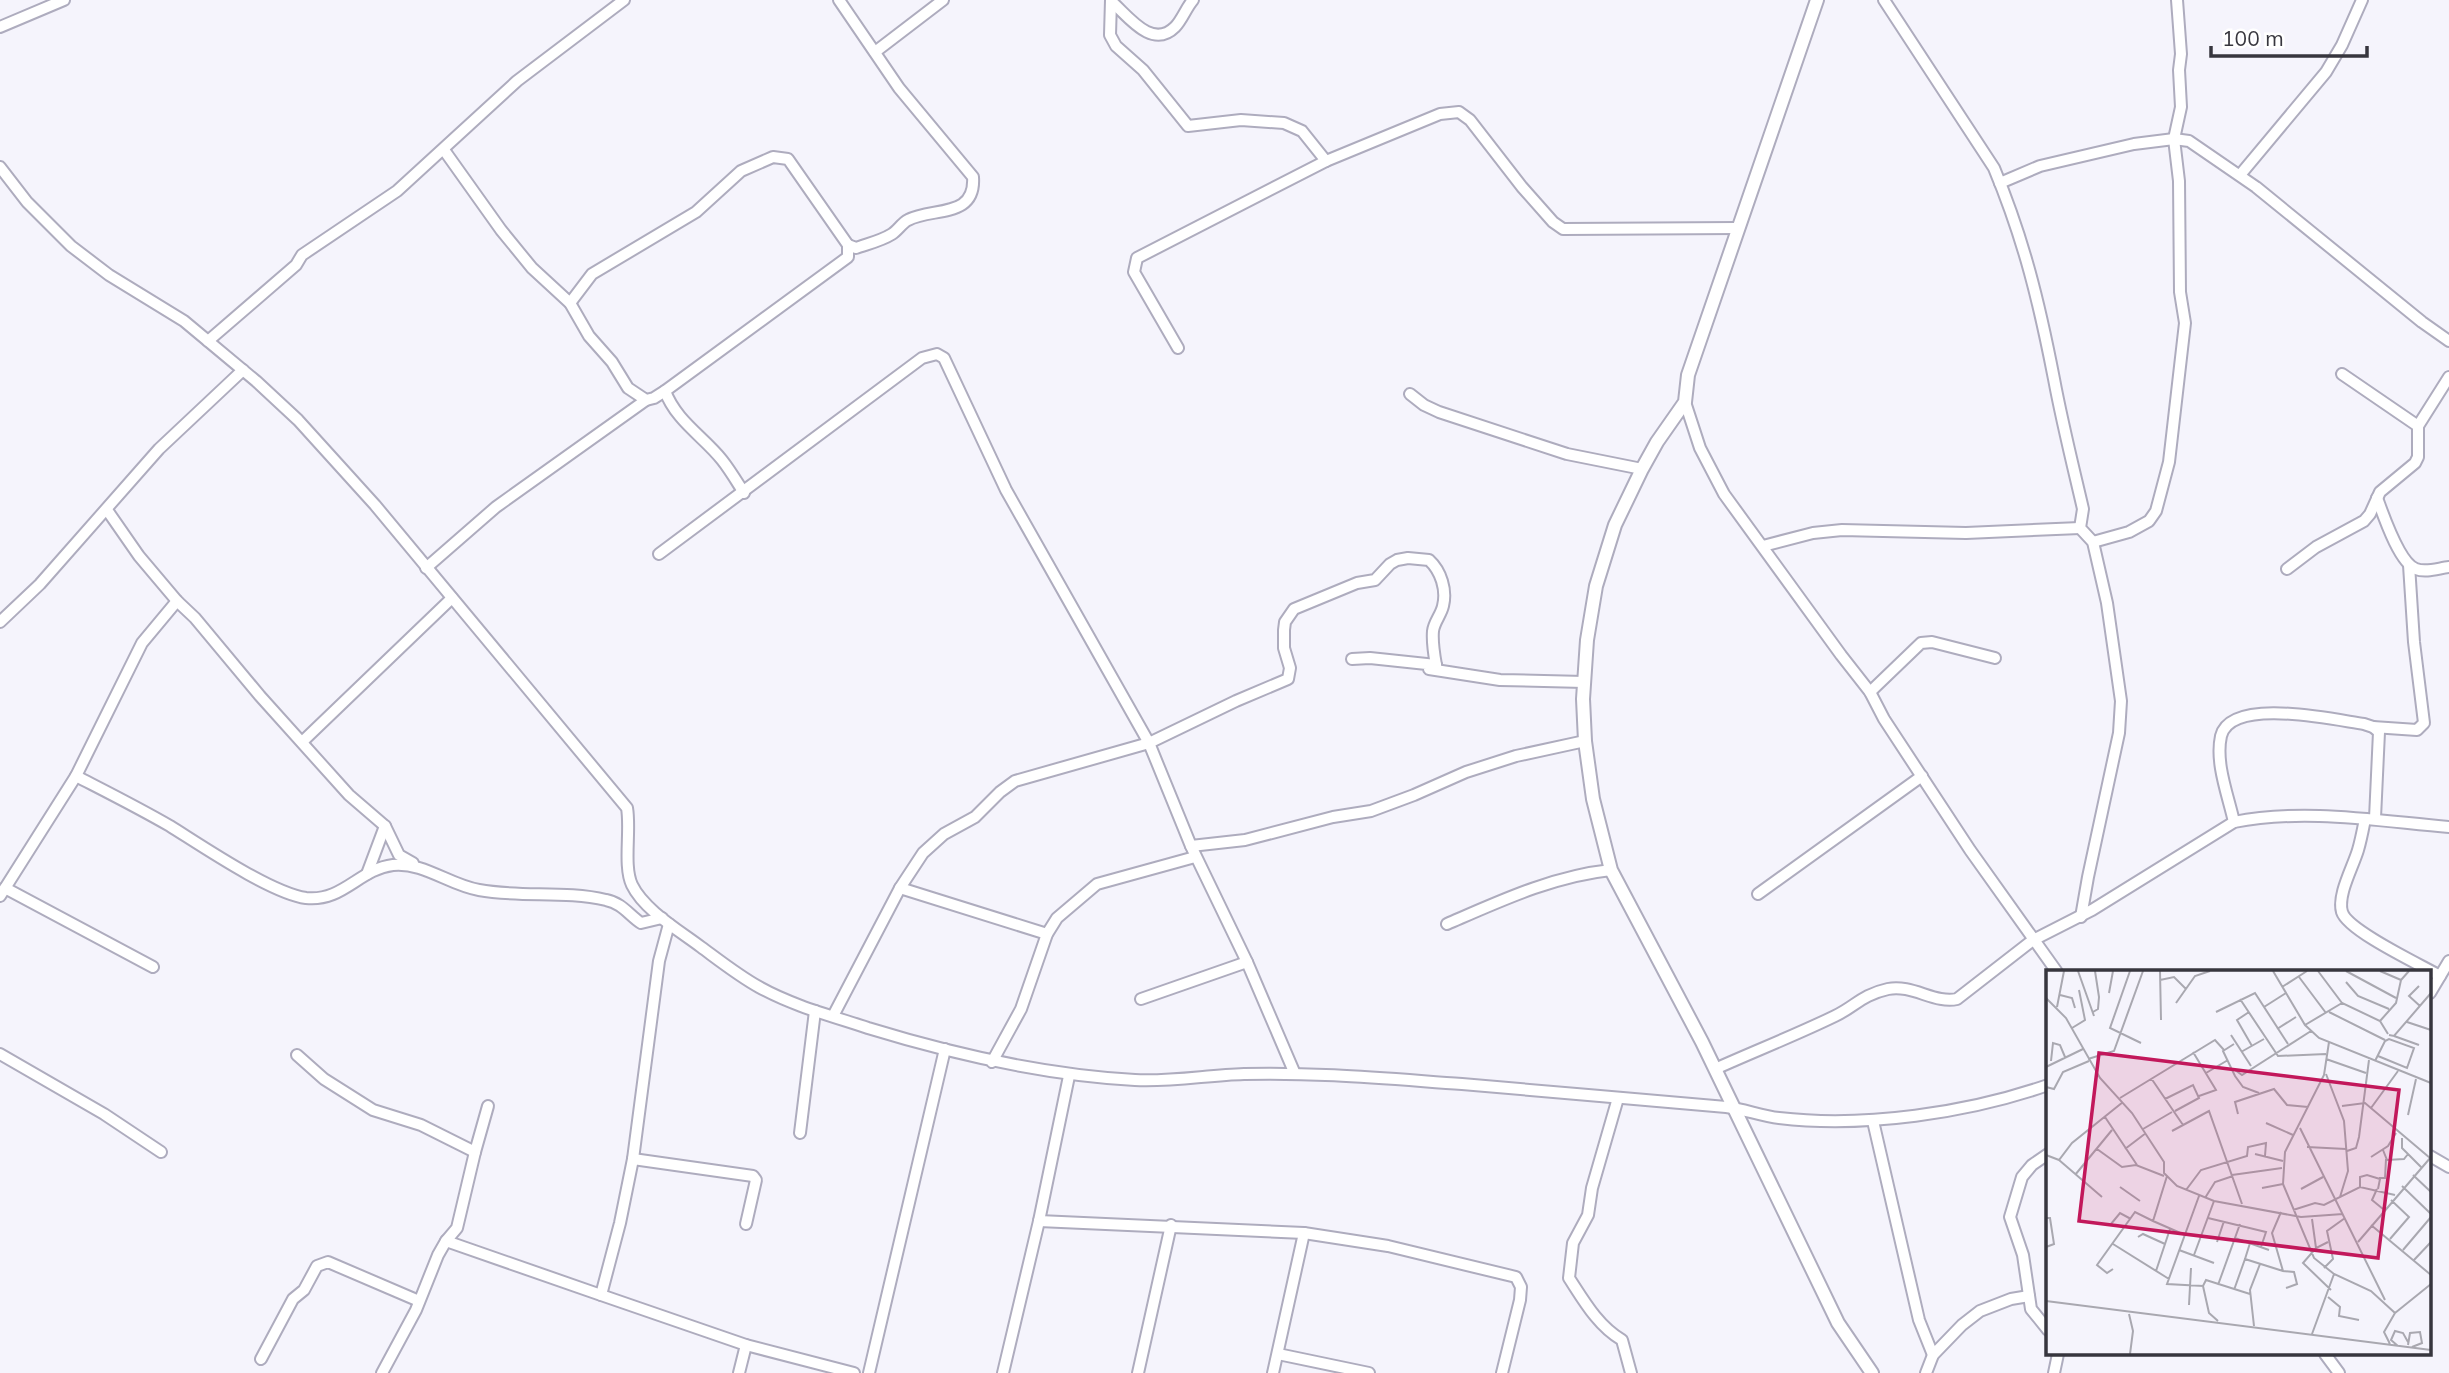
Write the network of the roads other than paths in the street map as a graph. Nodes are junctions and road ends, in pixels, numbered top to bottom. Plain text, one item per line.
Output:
1 (64, 0) edge
2 (624, 0) edge
3 (839, 0) edge
4 (943, 0) edge
5 (1193, 0) edge
6 (1817, 0) edge
7 (1884, 0) edge
8 (2177, 0) edge
9 (2362, 0) edge
10 (1112, 1) edge
11 (0, 27) edge
12 (874, 52) junction
13 (2174, 139) junction
14 (444, 150) junction
15 (1326, 161) junction
16 (0, 167) edge
17 (2240, 175) junction
18 (2000, 183) junction
19 (1738, 228) junction
20 (848, 246) junction
21 (570, 303) junction
22 (208, 341) junction
23 (2449, 341) edge
24 (1178, 348) dead end
25 (243, 370) junction
26 (2342, 374) dead end
27 (2449, 377) edge
28 (665, 391) junction
29 (1410, 394) dead end
30 (646, 400) junction
31 (1685, 402) junction
32 (2418, 426) junction
33 (1642, 469) junction
34 (744, 493) junction
35 (2377, 498) junction
36 (107, 510) junction
37 (2080, 528) junction
38 (2093, 542) junction
39 (1763, 546) junction
40 (659, 554) dead end
41 (2409, 565) junction
42 (2449, 567) edge
43 (426, 568) junction
44 (2287, 569) dead end
45 (452, 598) junction
46 (177, 601) junction
47 (0, 622) edge
48 (1995, 658) dead end
49 (1352, 659) dead end
50 (1436, 664) junction
51 (1584, 682) junction
52 (1870, 692) junction
53 (2373, 727) junction
54 (1585, 741) junction
55 (302, 742) junction
56 (1149, 743) junction
57 (76, 776) junction
58 (1922, 776) junction
59 (2370, 818) junction
60 (2234, 822) junction
61 (385, 826) junction
62 (2449, 827) edge
63 (1193, 852) junction
64 (418, 866) junction
65 (1611, 870) junction
66 (367, 874) junction
67 (900, 888) junction
68 (2, 892) edge
69 (1758, 894) dead end
70 (2081, 917) junction
71 (665, 921) junction
72 (1447, 924) dead end
73 (1047, 934) junction
74 (2033, 940) junction
75 (2449, 961) edge
76 (1247, 962) junction
77 (153, 967) dead end
78 (2056, 970) edge
79 (2430, 970) edge
80 (2432, 971) edge
81 (2441, 976) junction
82 (2432, 990) edge
83 (1141, 999) dead end
84 (815, 1011) junction
85 (833, 1016) junction
86 (944, 1049) junction
87 (0, 1054) edge
88 (297, 1055) dead end
89 (992, 1062) junction
90 (1715, 1069) junction
91 (1295, 1074) junction
92 (1069, 1076) junction
93 (2046, 1086) edge
94 (1618, 1098) junction
95 (488, 1106) dead end
96 (1733, 1108) junction
97 (1874, 1121) junction
98 (800, 1133) dead end
99 (161, 1152) dead end
100 (475, 1152) junction
101 (2046, 1155) edge
102 (2432, 1157) edge
103 (634, 1159) junction
104 (2449, 1167) edge
105 (1039, 1221) junction
106 (746, 1224) dead end
107 (1171, 1225) junction
108 (1304, 1233) junction
109 (446, 1241) junction
110 (601, 1295) junction
111 (2029, 1296) junction
112 (419, 1301) junction
113 (2046, 1328) edge
114 (746, 1345) junction
115 (1278, 1354) junction
116 (1933, 1355) junction
117 (2326, 1356) edge
118 (261, 1359) dead end
119 (382, 1373) edge
120 (739, 1373) edge
121 (854, 1373) edge
122 (869, 1373) edge
123 (1003, 1373) edge
124 (1138, 1373) edge
125 (1273, 1373) edge
126 (1369, 1373) edge
127 (1502, 1373) edge
128 (1631, 1373) edge
129 (1872, 1373) edge
130 (1926, 1373) edge
131 (2339, 1373) edge

1 - 11 street
2 - 14 street
3 - 12 street
4 - 12 street
5 - 10 street
6 - 19 street
7 - 18 street
8 - 13 street
9 - 17 street
10 - 15 street
12 - 20 street
13 - 17 street
13 - 18 street
13 - 38 street
14 - 21 street
14 - 22 street
15 - 19 street
15 - 24 street
16 - 22 street
17 - 23 street
18 - 37 street
19 - 31 street
20 - 21 street
20 - 28 street
21 - 30 street
22 - 25 street
25 - 36 street
25 - 43 street
26 - 32 street
27 - 32 street
28 - 30 street
28 - 34 street
29 - 33 street
30 - 43 street
31 - 33 street
31 - 39 street
32 - 35 street
33 - 51 street
34 - 40 street
34 - 56 street
35 - 41 street
35 - 44 street
36 - 46 street
36 - 47 street
37 - 38 street
37 - 39 street
38 - 70 street
39 - 52 street
41 - 42 street
41 - 53 street
43 - 45 street
45 - 55 street
45 - 71 street
46 - 55 street
46 - 57 street
48 - 52 street
49 - 50 street
50 - 51 street
50 - 56 street
51 - 54 street
52 - 58 street
53 - 59 street
53 - 60 street
54 - 63 street
54 - 65 street
55 - 61 street
56 - 63 street
56 - 67 street
57 - 66 street
57 - 68 street
58 - 69 street
58 - 74 street
59 - 60 street
59 - 62 street
59 - 79 street
60 - 70 street
61 - 64 street
61 - 66 street
63 - 73 street
63 - 76 street
64 - 66 street
64 - 71 street
65 - 72 street
65 - 90 street
67 - 73 street
67 - 85 street
68 - 77 street
70 - 74 street
71 - 84 street
71 - 103 street
73 - 89 street
74 - 78 street
74 - 90 street
75 - 81 street
76 - 83 street
76 - 91 street
80 - 81 street
81 - 82 street
84 - 85 street
84 - 98 street
85 - 86 street
86 - 89 street
86 - 122 street
87 - 99 street
88 - 100 street
89 - 92 street
90 - 96 street
91 - 92 street
91 - 94 street
92 - 105 street
93 - 97 street
94 - 96 street
94 - 128 street
95 - 100 street
96 - 97 street
96 - 129 street
97 - 116 street
100 - 109 street
101 - 111 street
102 - 104 street
103 - 106 street
103 - 110 street
105 - 107 street
105 - 123 street
107 - 108 street
107 - 124 street
108 - 115 street
108 - 127 street
109 - 110 street
109 - 112 street
110 - 114 street
111 - 113 street
111 - 116 street
112 - 118 street
112 - 119 street
114 - 120 street
114 - 121 street
115 - 125 street
115 - 126 street
116 - 130 street
117 - 131 street

